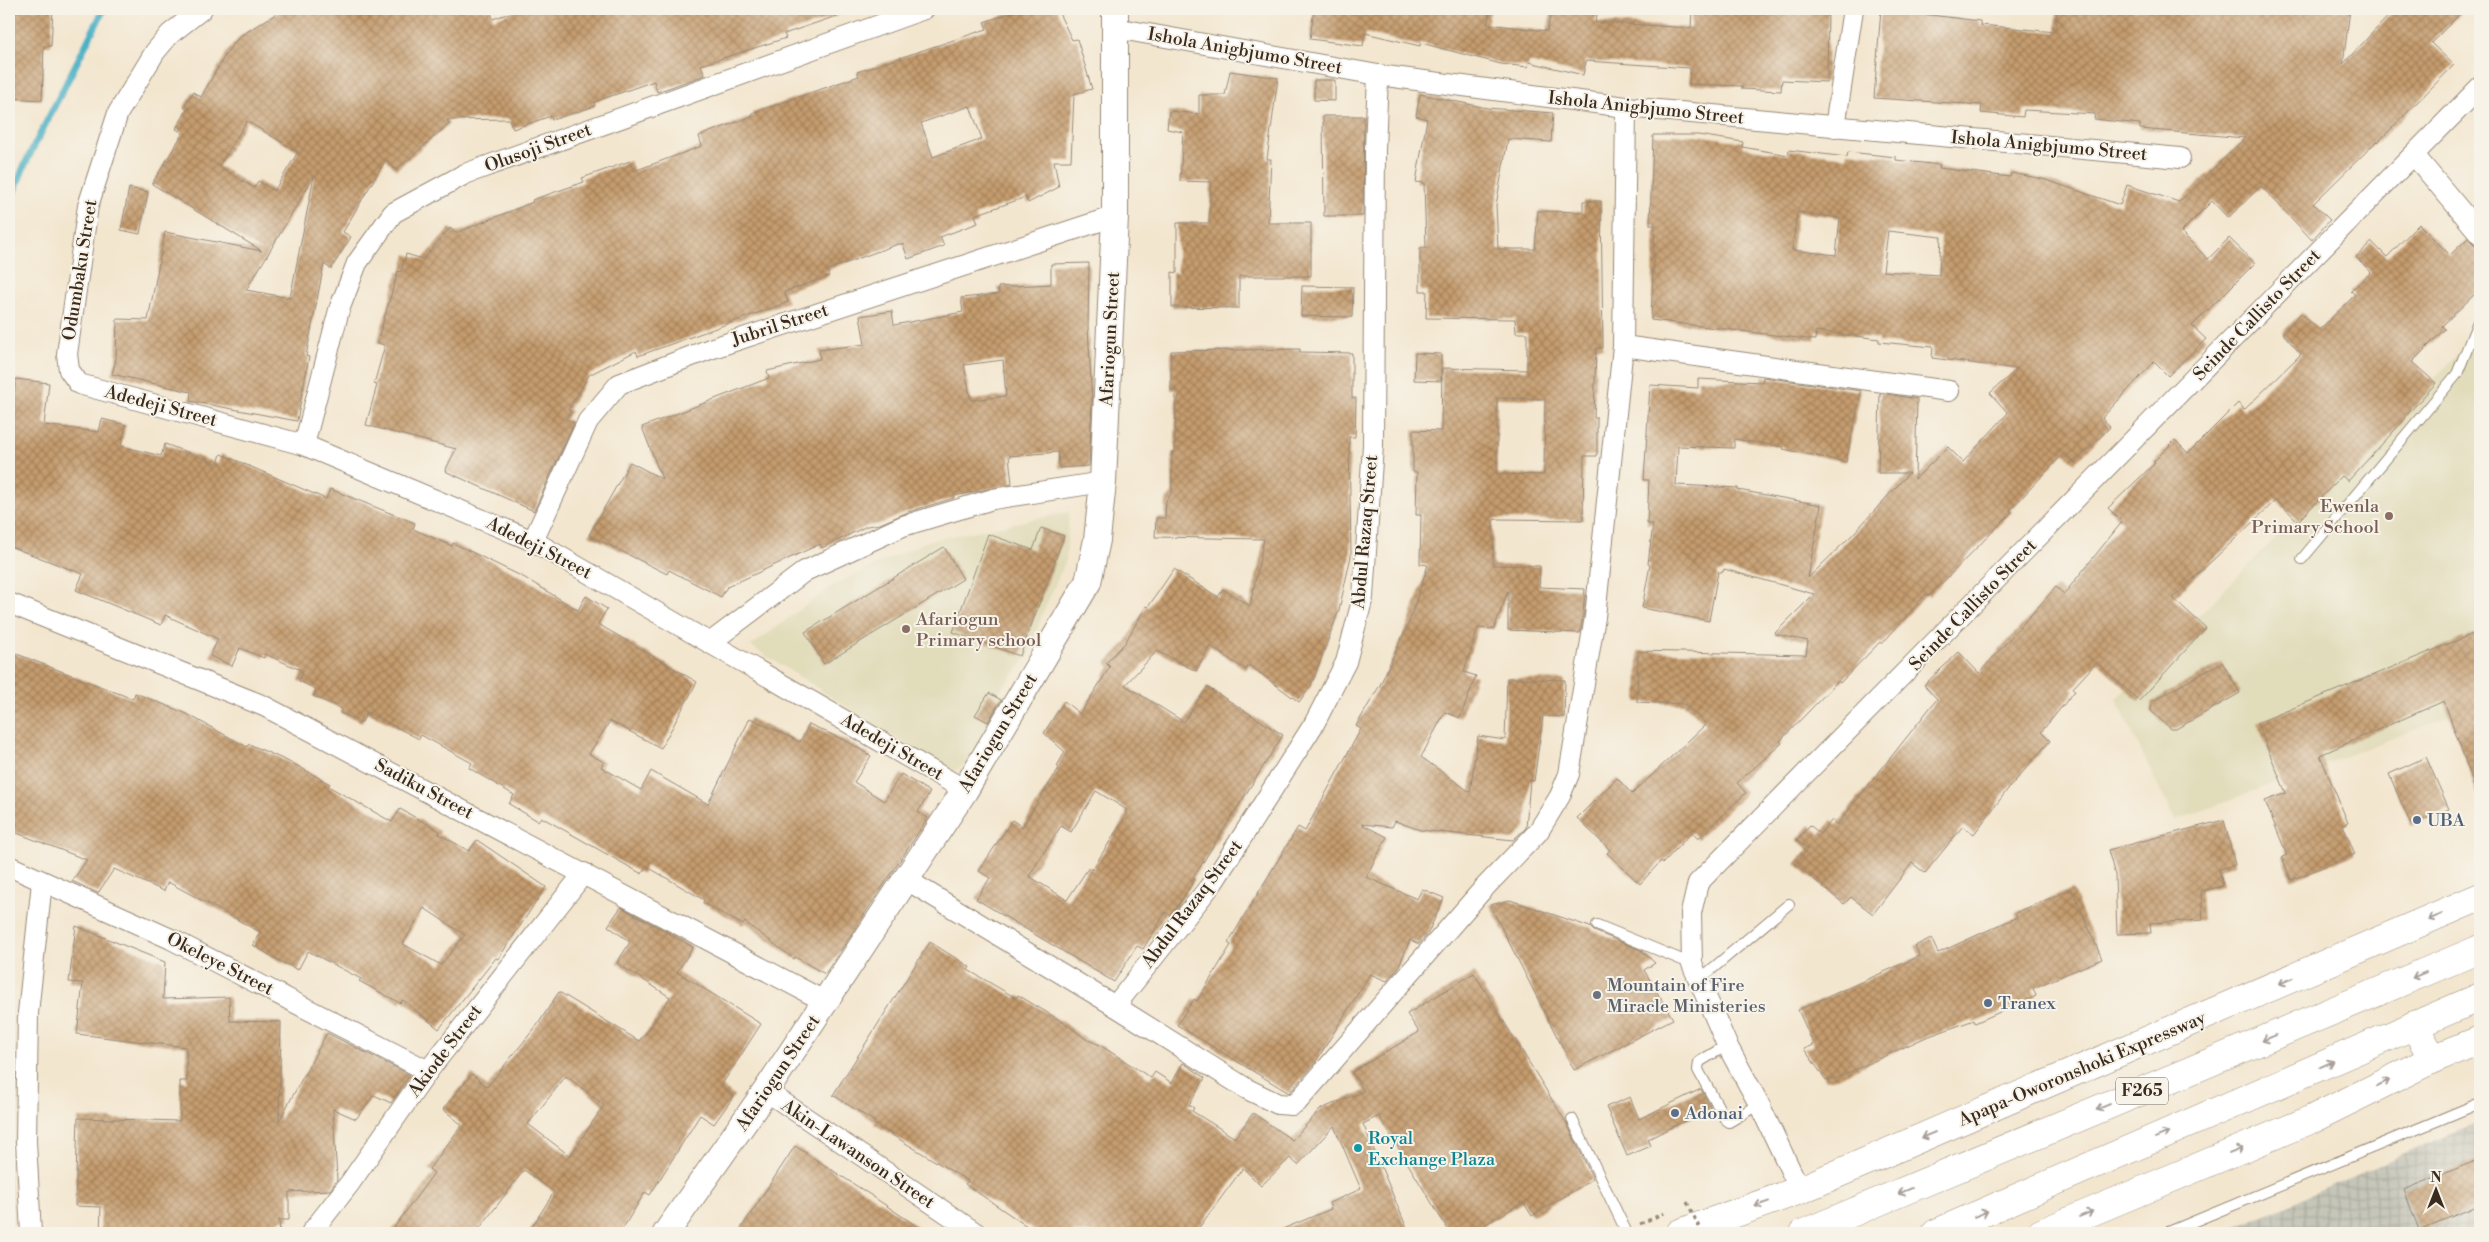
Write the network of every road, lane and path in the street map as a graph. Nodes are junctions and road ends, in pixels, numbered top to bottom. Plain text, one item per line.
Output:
1 (202, 9) edge
2 (924, 9) edge
3 (1853, 9) edge
4 (1115, 18) edge
5 (1378, 75) junction
6 (2480, 87) edge
7 (1626, 107) junction
8 (1836, 127) junction
9 (2414, 155) junction
10 (2180, 158) dead end
11 (1115, 216) junction
12 (2480, 234) edge
13 (2480, 317) edge
14 (1623, 346) junction
15 (79, 384) joint
16 (1949, 391) dead end
17 (304, 445) junction
18 (1103, 482) junction
19 (534, 541) junction
20 (2302, 559) dead end
21 (9, 603) edge
22 (711, 642) junction
23 (965, 790) junction
24 (9, 866) edge
25 (584, 872) junction
26 (907, 880) junction
27 (42, 882) junction
28 (2480, 898) edge
29 (1790, 904) dead end
30 (1596, 925) dead end
31 (2480, 949) edge
32 (1696, 972) junction
33 (2480, 997) edge
34 (826, 1002) junction
35 (1115, 1006) junction
36 (2414, 1025) junction
37 (2480, 1040) edge
38 (1727, 1045) junction
39 (2433, 1059) junction
40 (428, 1071) junction
41 (766, 1091) junction
42 (2480, 1103) edge
43 (1759, 1104) junction
44 (1572, 1119) dead end
45 (1800, 1190) junction
46 (1678, 1206) dead end
47 (1675, 1222) edge
48 (971, 1232) edge
49 (1626, 1232) edge
50 (31, 1233) edge
51 (311, 1233) edge
52 (666, 1233) edge
53 (1702, 1233) edge
54 (1804, 1233) edge
55 (1936, 1233) edge
56 (2041, 1233) edge
57 (2166, 1233) edge

1 - 15 street, Odumbaku Street
2 - 17 street, Olusoji Street
3 - 8 street
4 - 5 street, Ishola Anigbjumo Street
4 - 11 street, Afariogun Street
5 - 7 street, Ishola Anigbjumo Street
5 - 35 street, Abdul Razaq Street
6 - 9 street, Seinde Callisto Street
7 - 8 street, Ishola Anigbjumo Street
7 - 14 street
8 - 10 street, Ishola Anigbjumo Street
9 - 12 street
9 - 32 street, Seinde Callisto Street
11 - 18 street, Afariogun Street
11 - 19 street, Jubril Street
13 - 20 lane
14 - 16 street
14 - 35 street
15 - 17 street, Adedeji Street
17 - 19 street, Adedeji Street
18 - 22 street
18 - 23 street, Afariogun Street
19 - 22 street, Adedeji Street
21 - 25 street, Sadiku Street
22 - 23 street, Adedeji Street
23 - 26 street, Afariogun Street
24 - 27 street, Okeleye Street
25 - 34 street, Sadiku Street
25 - 40 street, Akiode Street
26 - 34 street, Afariogun Street
26 - 35 street
27 - 40 street, Okeleye Street
27 - 50 street
28 -> 45 main road, Apapa-Oworonshoki Expressway
29 - 32 lane
30 - 32 lane
31 -> 54 main road, F265
32 - 38 street, Seinde Callisto Street
33 - 36 main road, F265
34 - 41 street, Afariogun Street
36 - 39 main road
55 -> 36 main road, F265
37 - 39 main road
38 - 43 street, Seinde Callisto Street
38 - 43 lane
56 -> 39 main road
40 - 51 street, Akiode Street
41 - 48 street, Akin-Lawanson Street
41 - 52 street, Afariogun Street
42 - 57 lane
43 - 45 street, Seinde Callisto Street
44 - 49 lane
45 -> 47 main road, Apapa-Oworonshoki Expressway
46 - 53 path, bridge
47 - 49 path

